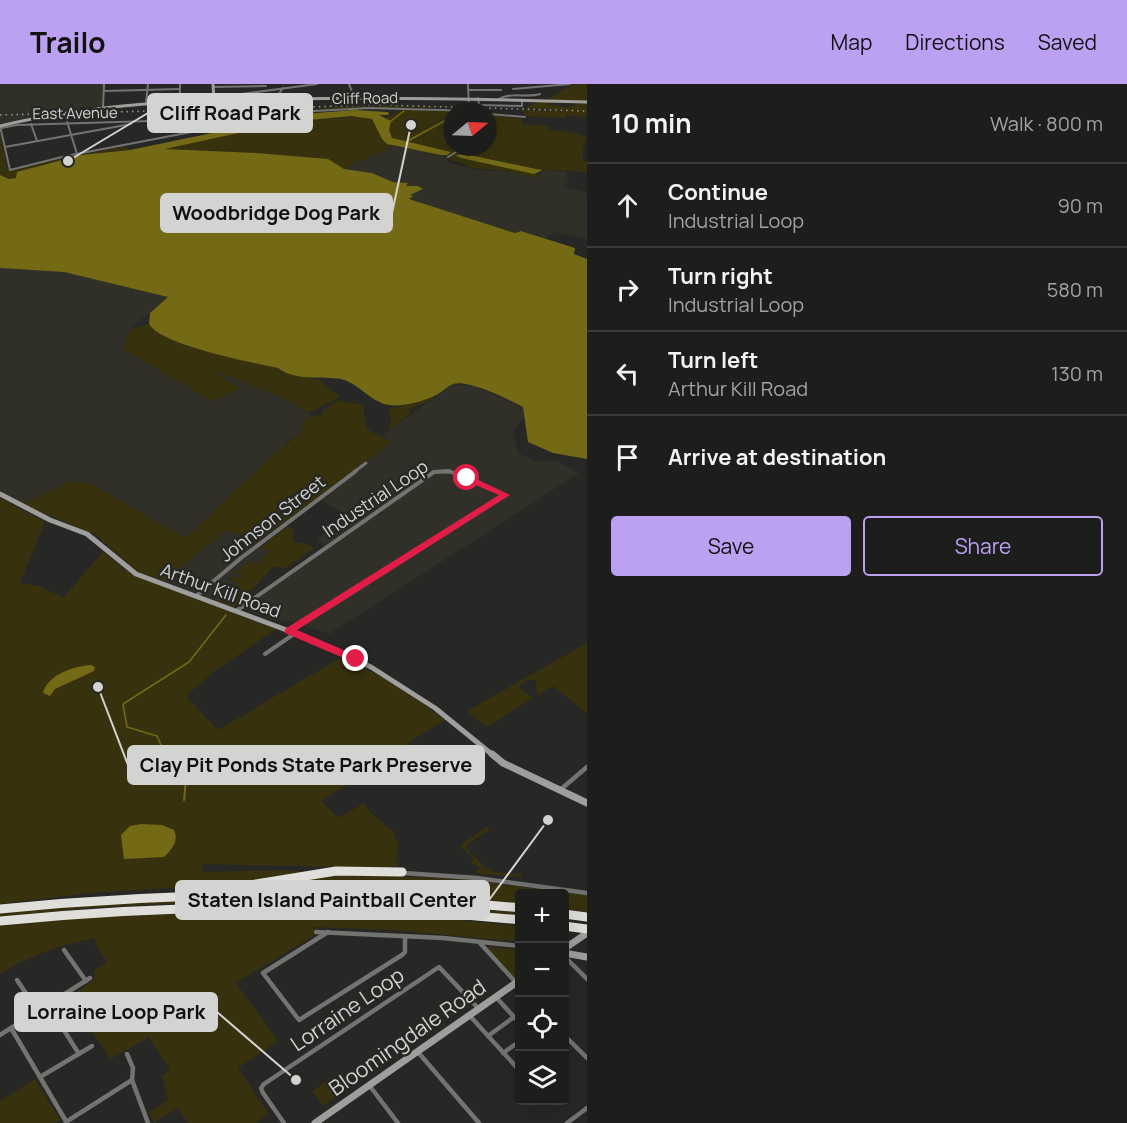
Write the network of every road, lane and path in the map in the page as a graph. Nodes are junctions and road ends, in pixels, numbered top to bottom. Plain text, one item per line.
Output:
1 (104, 84) edge
2 (148, 84) edge
3 (180, 84) edge
4 (317, 84) edge
5 (349, 84) edge
6 (468, 84) edge
7 (570, 84) edge
8 (213, 85) edge
9 (266, 85) edge
10 (296, 85) edge
11 (283, 88) junction
12 (180, 89) junction
13 (513, 89) dead end
14 (147, 90) junction
15 (267, 90) junction
16 (468, 90) junction
17 (501, 90) dead end
18 (104, 91) junction
19 (540, 94) dead end
20 (354, 97) junction
21 (214, 98) junction
22 (468, 98) junction
23 (478, 98) junction
24 (275, 99) junction
25 (499, 99) junction
26 (522, 100) junction
27 (180, 101) junction
28 (468, 102) edge
29 (587, 102) edge
30 (146, 103) junction
31 (103, 107) junction
32 (443, 111) edge
33 (497, 115) edge
34 (525, 117) dead end
35 (259, 118) junction
36 (216, 119) junction
37 (148, 121) junction
38 (68, 123) junction
39 (17, 124) junction
40 (31, 124) junction
41 (216, 126) junction
42 (0, 127) edge
43 (71, 135) junction
44 (37, 141) junction
45 (5, 147) junction
46 (77, 154) junction
47 (366, 463) dead end
48 (0, 494) edge
49 (196, 597) junction
50 (236, 611) junction
51 (292, 632) junction
52 (265, 654) dead end
53 (587, 767) edge
54 (559, 790) junction
55 (587, 803) edge
56 (402, 872) joint
57 (203, 893) junction
58 (587, 893) edge
59 (515, 908) edge
60 (0, 909) edge
61 (569, 915) edge
62 (587, 917) edge
63 (515, 920) edge
64 (0, 921) edge
65 (569, 927) edge
66 (587, 931) edge
67 (316, 932) dead end
68 (328, 932) junction
69 (405, 936) junction
70 (479, 942) junction
71 (515, 946) edge
72 (569, 948) edge
73 (64, 951) dead end
74 (569, 952) edge
75 (569, 955) edge
76 (587, 957) edge
77 (587, 979) edge
78 (17, 980) dead end
79 (515, 980) edge
80 (515, 985) edge
81 (496, 997) junction
82 (48, 1005) junction
83 (478, 1009) junction
84 (38, 1011) junction
85 (470, 1015) junction
86 (515, 1018) edge
87 (515, 1020) edge
88 (10, 1028) junction
89 (0, 1035) edge
90 (488, 1036) junction
91 (569, 1040) edge
92 (515, 1044) edge
93 (92, 1046) dead end
94 (417, 1051) junction
95 (503, 1053) junction
96 (79, 1054) junction
97 (127, 1054) dead end
98 (587, 1058) edge
99 (515, 1066) edge
100 (40, 1077) junction
101 (132, 1080) junction
102 (368, 1084) junction
103 (587, 1107) edge
104 (67, 1122) edge
105 (148, 1123) edge
106 (284, 1123) edge
107 (316, 1123) edge
108 (398, 1123) edge
109 (479, 1123) edge
110 (567, 1123) edge

1 - 18 street
2 - 14 street
3 - 12 street
4 - 10 street
5 - 20 street
6 - 16 street
7 - 13 street
8 - 9 street
8 - 21 street
9 - 15 street
10 - 11 street
11 - 15 street
11 - 24 street
12 - 14 street
12 - 27 street
14 - 18 street
14 - 30 street
15 - 21 street
16 - 17 street
16 - 22 street
18 - 31 street
19 - 25 street
20 - 22 street
20 - 24 street
21 - 24 street
21 - 27 street
21 - 36 street
22 - 23 street
22 - 28 street
23 - 25 street
23 - 26 street
25 - 26 street
26 - 29 street
27 - 30 street
30 - 31 street
31 - 42 street
32 - 35 street, Cliff Road
33 - 34 street
35 - 36 street, East Avenue
35 - 41 street, Cliff Road
36 - 37 street, East Avenue
36 - 41 street
37 - 38 street, East Avenue
37 - 43 street
38 - 39 street
38 - 40 street, East Avenue
38 - 43 street
39 - 40 street, East Avenue
39 - 42 street, East Avenue
40 - 44 street
41 - 46 street, Cliff Road
42 - 45 street
43 - 44 street
43 - 46 street
44 - 45 street
45 - 46 street, Cliff Road
47 - 49 street, Johnson Street
48 - 49 street, Arthur Kill Road
49 - 50 street, Arthur Kill Road
50 - 51 street, Arthur Kill Road
50 - 51 street, Industrial Loop
51 - 52 street, Industrial Loop
51 - 54 street, Arthur Kill Road
53 - 54 street
54 - 55 street, Arthur Kill Road
56 - 57 highway
56 - 58 street
57 - 59 highway
57 - 60 highway
61 - 62 highway
63 - 64 highway
65 - 66 highway
66 - 72 street
67 - 68 street
68 - 69 street
68 - 69 street
69 - 70 street
70 - 71 street
70 - 79 street
73 - 82 street
74 - 76 street
75 - 77 street
78 - 84 street
80 - 81 street, Bloomingdale Road
81 - 83 street, Bloomingdale Road
81 - 86 street
82 - 84 street
82 - 96 street
83 - 85 street, Bloomingdale Road
83 - 106 street, Lorraine Loop
84 - 88 street
85 - 90 street
85 - 94 street, Bloomingdale Road
87 - 90 street
88 - 89 street
88 - 100 street
90 - 95 street
91 - 98 street
92 - 95 street
93 - 96 street
94 - 102 street, Bloomingdale Road
94 - 109 street
95 - 99 street
96 - 100 street
97 - 101 street
100 - 104 street
101 - 104 street
101 - 105 street
102 - 107 street, Bloomingdale Road
102 - 108 street
103 - 110 street

